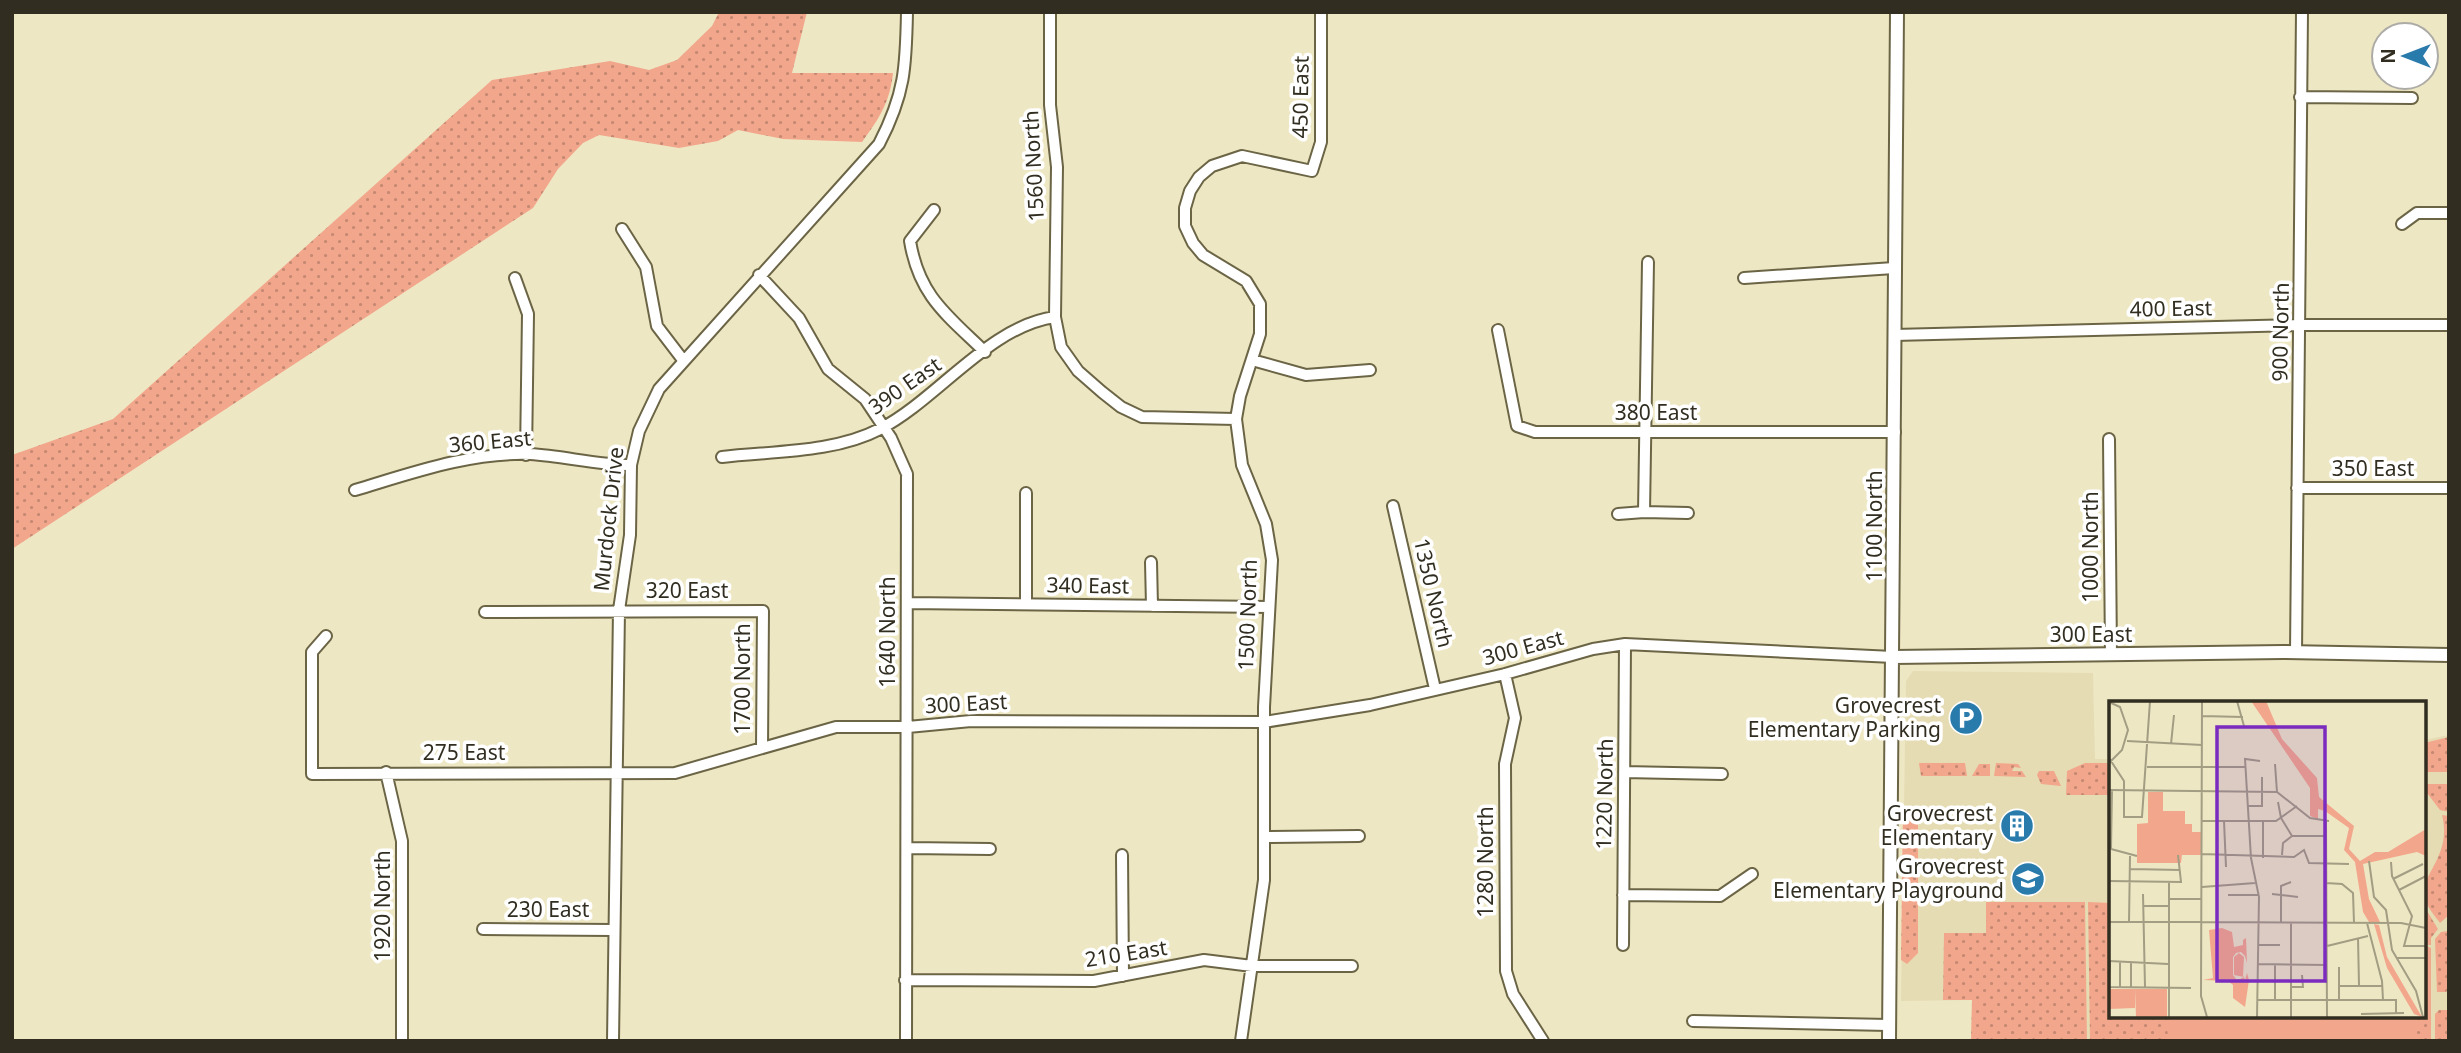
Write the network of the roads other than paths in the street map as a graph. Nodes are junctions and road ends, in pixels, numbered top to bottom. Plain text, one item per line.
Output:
1 (906, 12) edge
2 (1050, 12) edge
3 (1321, 12) edge
4 (1897, 12) edge
5 (2302, 12) edge
6 (2300, 97) junction
7 (2412, 98) dead end
8 (1190, 191) joint
9 (934, 210) dead end
10 (2449, 213) edge
11 (2402, 224) dead end
12 (622, 229) dead end
13 (1648, 262) dead end
14 (1894, 268) junction
15 (759, 275) junction
16 (515, 278) dead end
17 (1744, 278) dead end
18 (1055, 317) junction
19 (2301, 325) junction
20 (2449, 325) edge
21 (1498, 330) dead end
22 (1894, 335) junction
23 (985, 352) junction
24 (683, 360) junction
25 (1252, 360) junction
26 (1370, 370) dead end
27 (1236, 419) junction
28 (883, 428) junction
29 (1646, 432) junction
30 (1895, 432) junction
31 (2109, 439) dead end
32 (526, 454) junction
33 (722, 457) dead end
34 (631, 465) junction
35 (2297, 488) junction
36 (2449, 488) edge
37 (355, 490) dead end
38 (1026, 493) dead end
39 (1393, 506) dead end
40 (1644, 512) junction
41 (1688, 513) dead end
42 (1618, 514) dead end
43 (1151, 562) dead end
44 (908, 603) junction
45 (1027, 604) junction
46 (1152, 606) junction
47 (1269, 607) junction
48 (619, 610) junction
49 (763, 611) joint
50 (485, 612) dead end
51 (326, 636) dead end
52 (1625, 644) junction
53 (2296, 653) junction
54 (2111, 655) junction
55 (2449, 655) edge
56 (1894, 657) junction
57 (1505, 674) junction
58 (1435, 689) junction
59 (1264, 722) junction
60 (908, 727) junction
61 (762, 748) junction
62 (386, 772) junction
63 (616, 772) junction
64 (1625, 772) junction
65 (1721, 774) dead end
66 (1359, 836) dead end
67 (1266, 838) junction
68 (908, 848) junction
69 (990, 849) dead end
70 (1122, 855) dead end
71 (1752, 874) dead end
72 (1623, 895) junction
73 (483, 929) dead end
74 (613, 930) junction
75 (1623, 945) dead end
76 (1252, 966) junction
77 (1352, 966) dead end
78 (1123, 976) junction
79 (905, 980) junction
80 (1693, 1021) dead end
81 (1889, 1025) junction
82 (402, 1041) edge
83 (613, 1041) edge
84 (905, 1041) edge
85 (1241, 1041) edge
86 (1543, 1041) edge
87 (1889, 1041) edge

1 - 15 street, Murdock Drive
2 - 18 street, 1560 North
3 - 8 street, 450 East
4 - 14 street, 1100 North
5 - 6 street, 900 North
6 - 7 street
6 - 19 street, 900 North
8 - 25 street, 1500 North
9 - 23 street
10 - 11 street
12 - 24 street
13 - 29 street
14 - 17 street
14 - 22 street, 1100 North
15 - 24 street, Murdock Drive
15 - 28 street, 1640 North
16 - 32 street
18 - 23 street, 390 East
18 - 27 street, 1560 North
19 - 20 street, 400 East
19 - 22 street, 400 East
19 - 35 street, 900 North
21 - 29 street, 380 East
22 - 30 street, 1100 North
23 - 28 street, 390 East
24 - 34 street, Murdock Drive
25 - 26 street
25 - 27 street, 1500 North
27 - 47 street, 1500 North
28 - 33 street, 390 East
28 - 44 street, 1640 North
29 - 30 street, 380 East
29 - 40 street
30 - 56 street, 1100 North
31 - 54 street, 1000 North
32 - 34 street, 360 East
32 - 37 street, 360 East
34 - 48 street, Murdock Drive
35 - 36 street, 350 East
35 - 53 street, 900 North
38 - 45 street
39 - 58 street, 1350 North
40 - 41 street
40 - 42 street
43 - 46 street
44 - 45 street, 340 East
44 - 60 street, 1640 North
45 - 46 street, 340 East
46 - 47 street, 340 East
47 - 59 street, 1500 North
48 - 49 street, 320 East
48 - 50 street, 320 East
48 - 63 street, Murdock Drive
49 - 61 street, 1700 North
51 - 62 street, 275 East
52 - 56 street, 300 East
52 - 57 street, 300 East
52 - 64 street, 1220 North
53 - 54 street, 300 East
53 - 55 street, 300 East
54 - 56 street, 300 East
56 - 81 street, 1100 North
57 - 58 street, 300 East
57 - 86 street, 1280 North
58 - 59 street, 300 East
59 - 60 street, 300 East
59 - 67 street, 1500 North
60 - 61 street, 300 East
60 - 68 street, 1640 North
61 - 63 street, 300 East
62 - 63 street, 275 East
62 - 82 street, 1920 North
63 - 74 street, Murdock Drive
64 - 65 street
64 - 72 street, 1220 North
66 - 67 street
67 - 76 street, 1500 North
68 - 69 street
68 - 79 street, 1640 North
70 - 78 street
71 - 72 street
72 - 75 street, 1220 North
73 - 74 street, 230 East
74 - 83 street, Murdock Drive
76 - 77 street, 210 East
76 - 78 street, 210 East
76 - 85 street, 1500 North
78 - 79 street, 210 East
79 - 84 street, 1640 North
80 - 81 street
81 - 87 street, 1100 North

